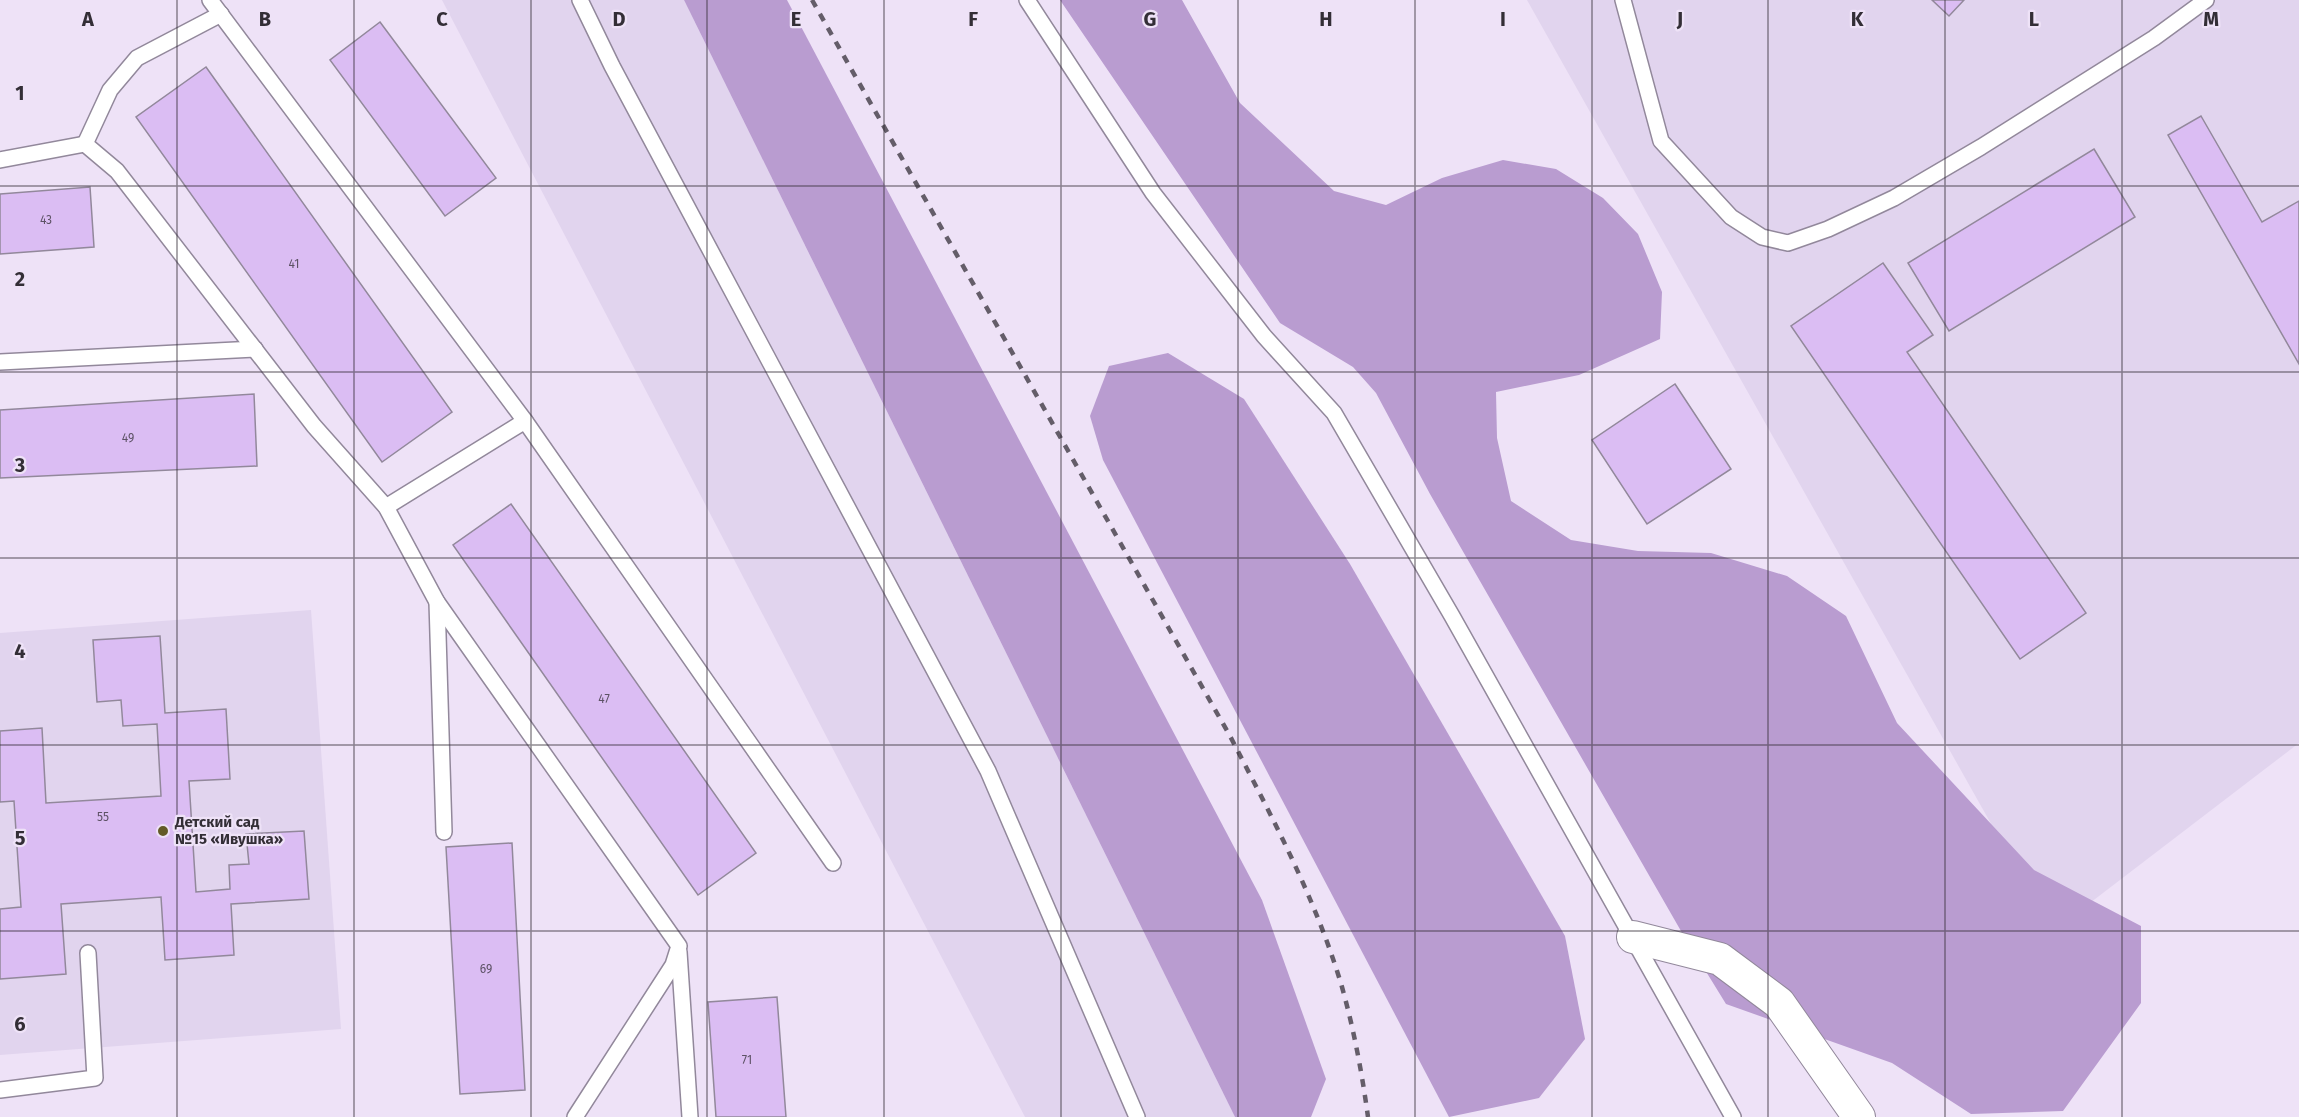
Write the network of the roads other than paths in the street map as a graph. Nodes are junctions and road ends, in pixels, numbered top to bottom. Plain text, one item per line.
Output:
1 (210, 0) edge
2 (580, 0) edge
3 (1027, 0) edge
4 (1623, 0) edge
5 (2206, 0) edge
6 (221, 14) junction
7 (85, 144) junction
8 (0, 160) edge
9 (255, 349) junction
10 (0, 362) edge
11 (525, 421) junction
12 (386, 507) junction
13 (436, 602) junction
14 (444, 832) dead end
15 (833, 863) dead end
16 (1633, 937) junction
17 (679, 946) junction
18 (88, 953) dead end
19 (0, 1090) edge
20 (574, 1117) edge
21 (690, 1117) edge
22 (1137, 1117) edge
23 (1732, 1117) edge
24 (1859, 1117) edge

1 - 6 lane
2 - 22 lane
3 - 16 lane
4 - 5 lane
6 - 7 lane
6 - 11 lane
7 - 8 lane
7 - 9 lane
9 - 10 lane
9 - 12 lane
11 - 12 lane
11 - 15 lane
12 - 13 lane
13 - 14 lane
13 - 17 lane
16 - 23 lane
16 - 24 street
17 - 20 lane
17 - 21 lane
18 - 19 lane

